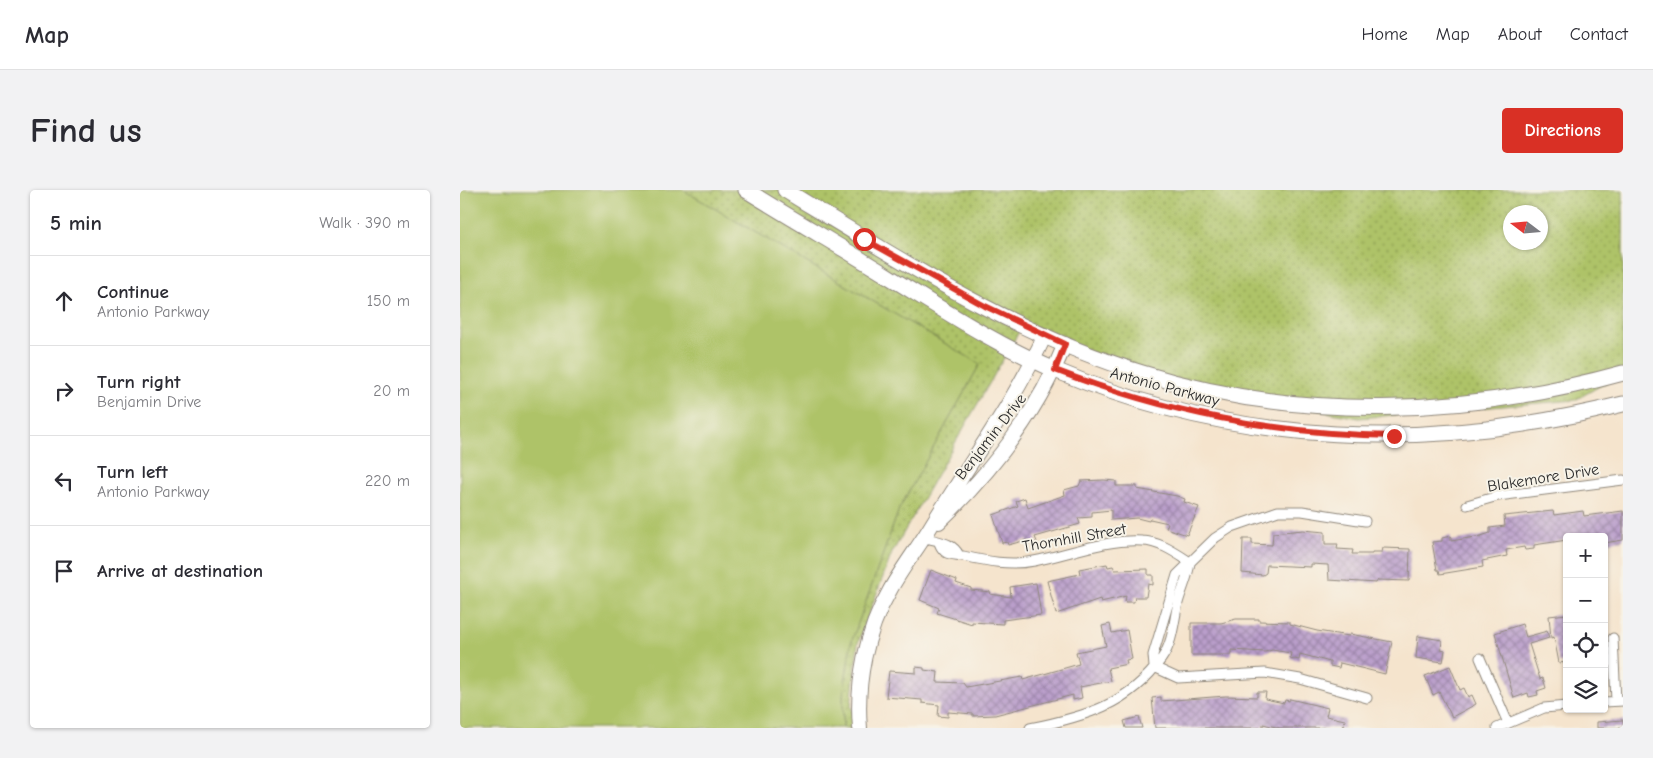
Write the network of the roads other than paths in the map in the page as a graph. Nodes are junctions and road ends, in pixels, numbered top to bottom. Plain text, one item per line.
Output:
1 (746, 190) edge
2 (785, 190) edge
3 (1045, 335) junction
4 (1065, 344) junction
5 (1034, 360) junction
6 (1055, 370) junction
7 (1623, 373) edge
8 (1623, 404) edge
9 (1623, 480) edge
10 (1467, 505) dead end
11 (1365, 521) dead end
12 (924, 537) junction
13 (1190, 562) junction
14 (1613, 638) dead end
15 (1480, 658) dead end
16 (1154, 667) junction
17 (1367, 698) dead end
18 (1619, 701) edge
19 (1563, 706) edge
20 (1508, 723) junction
21 (860, 728) edge
22 (1030, 728) edge
23 (1497, 728) edge

1 - 5 main road, Antonio Parkway
2 - 3 main road, Antonio Parkway
3 - 4 main road, Antonio Parkway
3 - 5 main road, Benjamin Drive
4 - 6 main road, Benjamin Drive
4 - 7 main road, Antonio Parkway
5 - 6 main road, Antonio Parkway
5 - 12 main road, Benjamin Drive
6 - 8 main road, Antonio Parkway
6 - 12 main road, Benjamin Drive
9 - 10 street, Blakemore Drive
11 - 13 street
12 - 13 street, Thornhill Street
12 - 21 main road, Benjamin Drive
13 - 16 street
14 - 18 street
15 - 20 street
16 - 17 street
16 - 22 street
19 - 20 street
20 - 23 street

